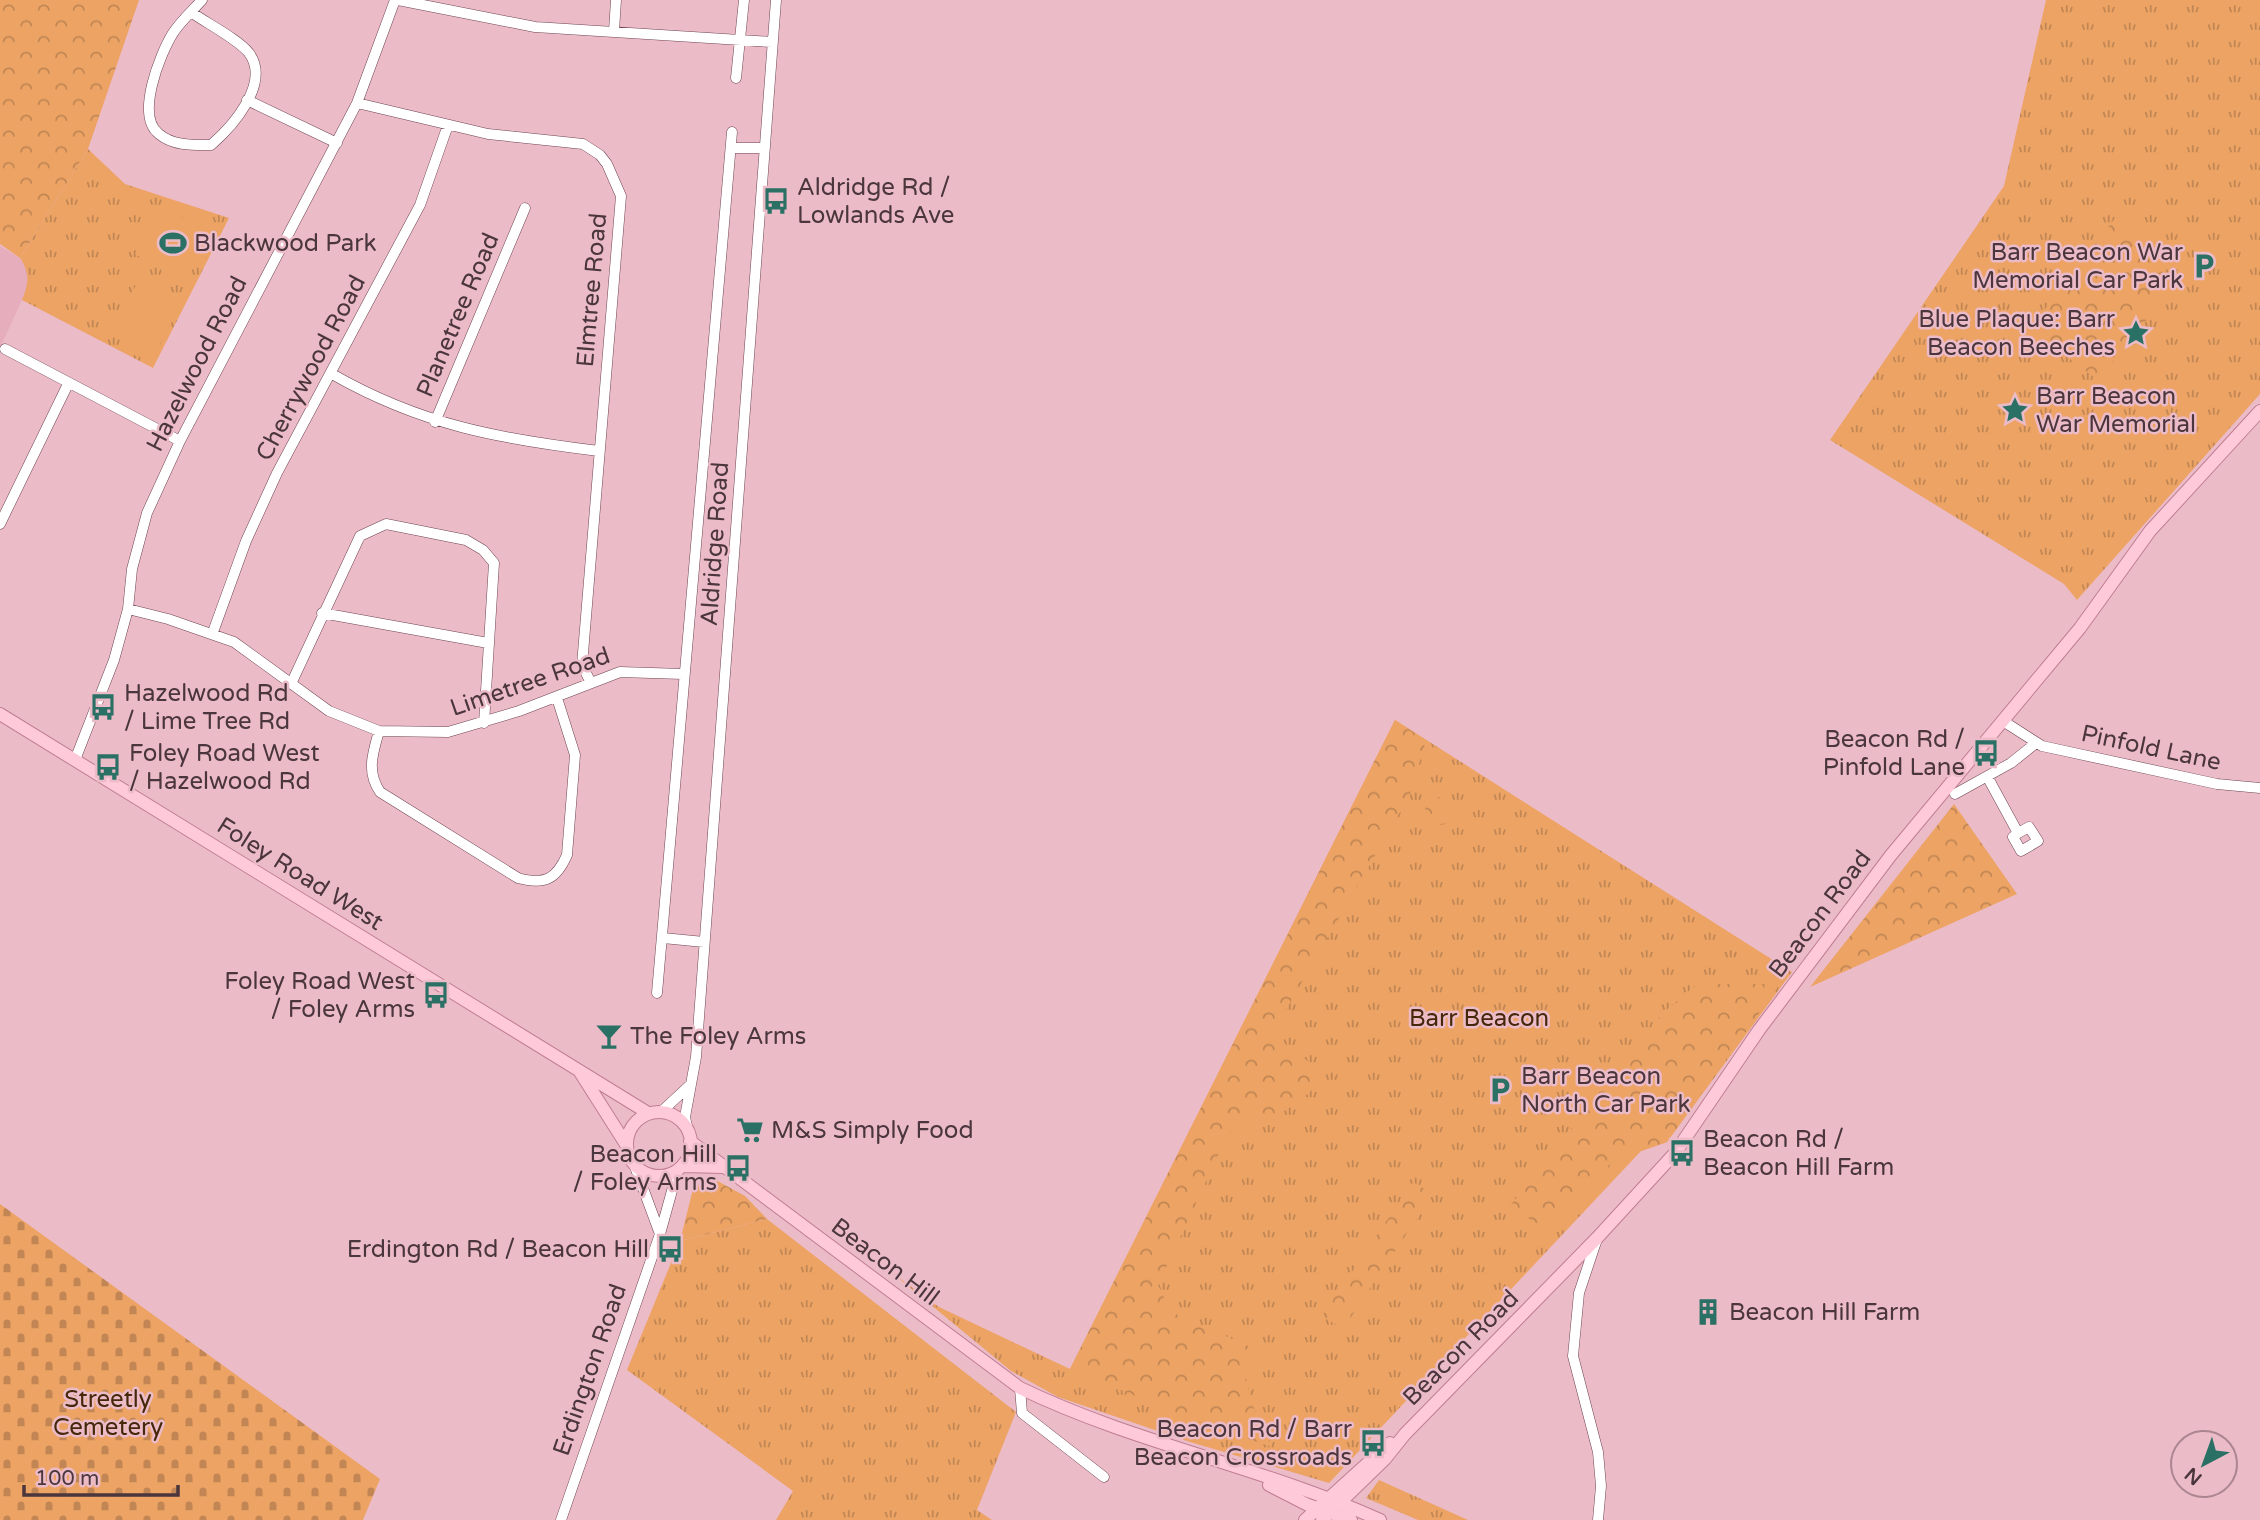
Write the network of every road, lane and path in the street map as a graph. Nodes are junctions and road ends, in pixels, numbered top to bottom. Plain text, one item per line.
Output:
1 (202, 0) edge
2 (396, 0) edge
3 (616, 0) edge
4 (744, 0) edge
5 (775, 0) edge
6 (191, 12) junction
7 (614, 32) junction
8 (739, 40) junction
9 (772, 43) junction
10 (736, 78) dead end
11 (247, 100) junction
12 (357, 103) junction
13 (447, 125) junction
14 (732, 132) dead end
15 (337, 143) junction
16 (731, 148) junction
17 (765, 148) junction
18 (525, 208) dead end
19 (5, 349) dead end
20 (332, 374) junction
21 (68, 384) junction
22 (2260, 411) edge
23 (435, 422) junction
24 (180, 441) junction
25 (599, 451) junction
26 (0, 524) edge
27 (128, 609) junction
28 (322, 613) junction
29 (213, 632) junction
30 (488, 643) junction
31 (683, 674) junction
32 (590, 681) junction
33 (291, 684) junction
34 (557, 698) junction
35 (0, 714) edge
36 (2003, 721) junction
37 (484, 723) junction
38 (379, 731) junction
39 (2036, 743) junction
40 (75, 760) junction
41 (1988, 778) junction
42 (2260, 788) edge
43 (1955, 794) dead end
44 (2018, 833) dead end
45 (663, 938) junction
46 (704, 942) junction
47 (657, 993) dead end
48 (578, 1068) junction
49 (689, 1086) junction
50 (654, 1113) junction
51 (689, 1136) junction
52 (627, 1146) junction
53 (634, 1164) junction
54 (681, 1168) junction
55 (726, 1168) junction
56 (660, 1234) junction
57 (1597, 1238) junction
58 (1020, 1388) junction
59 (1104, 1477) dead end
60 (1328, 1509) edge
61 (561, 1520) edge
62 (1305, 1520) edge
63 (1351, 1520) edge
64 (1380, 1520) edge
65 (1598, 1520) edge

1 - 6 street
2 - 7 street
2 - 12 street, Hazelwood Road
3 - 7 street
4 - 8 street
5 - 9 street, Aldridge Road
6 - 11 street
6 - 11 street
7 - 8 street
8 - 9 street
8 - 10 street
9 - 17 street, Aldridge Road
11 - 15 street
12 - 13 street, Elmtree Road
12 - 15 street, Hazelwood Road
13 - 20 street, Cherrywood Road
13 - 25 street, Elmtree Road
14 - 16 street, Aldridge Road
15 - 24 street, Hazelwood Road
16 - 17 street
16 - 31 street, Aldridge Road
17 - 46 street, Aldridge Road
18 - 23 street, Planetree Road
19 - 21 street
20 - 23 street
20 - 29 street, Cherrywood Road
21 - 24 street
21 - 26 street
22 - 36 main road, Beacon Road
23 - 25 street
24 - 27 street, Hazelwood Road
25 - 32 street, Elmtree Road
27 - 29 street, Limetree Road
27 - 40 street, Hazelwood Road
28 - 30 street
28 - 30 street
28 - 33 street
29 - 33 street, Limetree Road
30 - 37 street
31 - 32 street, Limetree Road
31 - 45 street, Aldridge Road
32 - 34 street, Limetree Road
33 - 38 street, Limetree Road
34 - 37 street, Limetree Road
34 - 38 street
35 - 40 main road, Foley Road West
36 - 39 street, Pinfold Lane
36 - 57 main road, Beacon Road
37 - 38 street, Limetree Road
39 - 41 street
39 - 42 street, Pinfold Lane
40 - 48 main road, Foley Road West
41 - 43 street
41 - 44 street
45 - 46 street
45 - 47 street, Aldridge Road
46 - 49 street, Aldridge Road
48 - 50 main road, Foley Road West
48 - 52 main road, Foley Road West
49 - 50 street
49 - 51 street, Aldridge Road
50 - 51 main road
50 - 52 main road
51 - 54 main road
51 - 55 main road, Beacon Hill
52 - 53 main road
53 - 54 main road
53 - 56 street
54 - 55 main road
54 - 56 street, Erdington Road
55 - 58 main road, Beacon Hill
56 - 61 street, Erdington Road
57 - 60 main road, Beacon Road
57 - 65 street
58 - 59 street
58 - 60 main road, Beacon Hill
60 - 62 main road, Beacon Road
60 - 63 main road
60 - 64 main road

